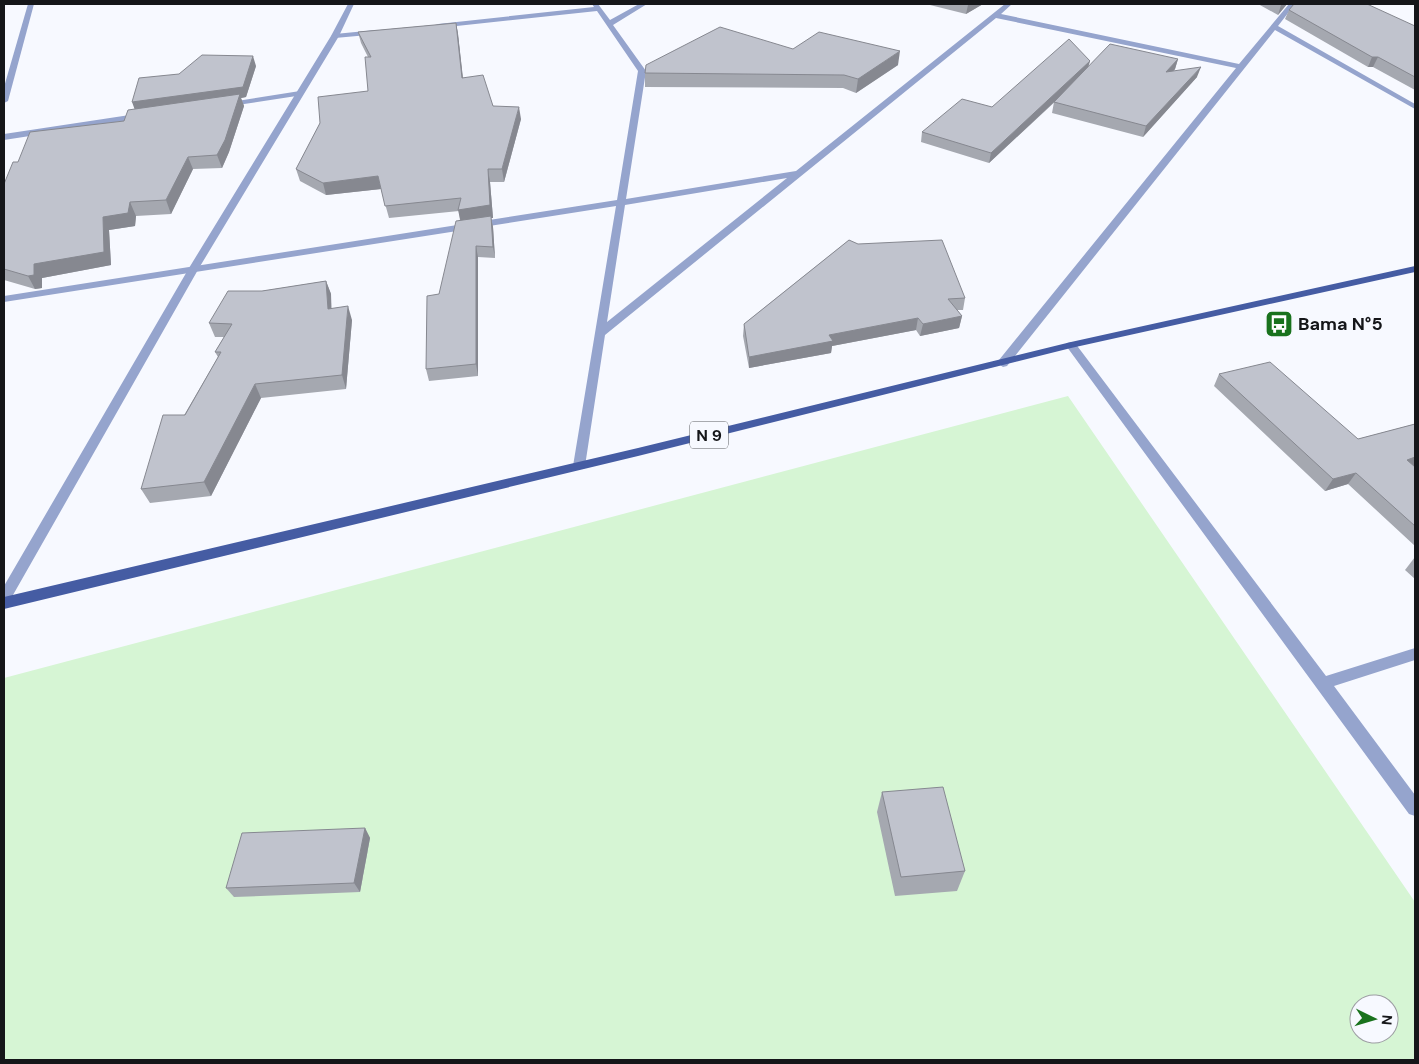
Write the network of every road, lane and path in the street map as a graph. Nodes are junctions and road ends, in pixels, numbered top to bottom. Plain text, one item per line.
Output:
1 (31, 4) edge
2 (351, 4) edge
3 (644, 4) edge
4 (1009, 4) edge
5 (1292, 4) edge
6 (597, 7) edge
7 (994, 15) junction
8 (609, 24) junction
9 (433, 26) edge
10 (1274, 26) junction
11 (384, 31) edge
12 (335, 36) junction
13 (1242, 67) junction
14 (300, 94) junction
15 (4, 101) edge
16 (211, 106) edge
17 (1415, 107) edge
18 (152, 115) edge
19 (4, 137) edge
20 (797, 174) junction
21 (621, 203) junction
22 (194, 268) junction
23 (1415, 269) edge
24 (4, 299) edge
25 (600, 334) junction
26 (1072, 345) junction
27 (1002, 363) junction
28 (579, 466) junction
29 (4, 598) edge
30 (4, 603) edge
31 (1415, 654) edge
32 (1323, 683) junction
33 (1415, 808) edge

1 - 15 street
2 - 12 street
3 - 8 street
4 - 7 street
5 - 10 street
6 - 8 street
6 - 9 street
7 - 13 street
7 - 20 street
8 - 21 street
10 - 13 street
10 - 17 street
11 - 12 street
12 - 14 street
13 - 27 street
14 - 16 street
14 - 22 street
18 - 19 street
20 - 21 street
20 - 25 street
21 - 22 street
21 - 25 street
22 - 24 street
22 - 29 street
23 - 26 main road, N 9
25 - 28 street
26 - 27 main road, N 9
26 - 32 street
27 - 28 main road, N 9
28 - 30 main road, N 9
31 - 32 street
32 - 33 street

